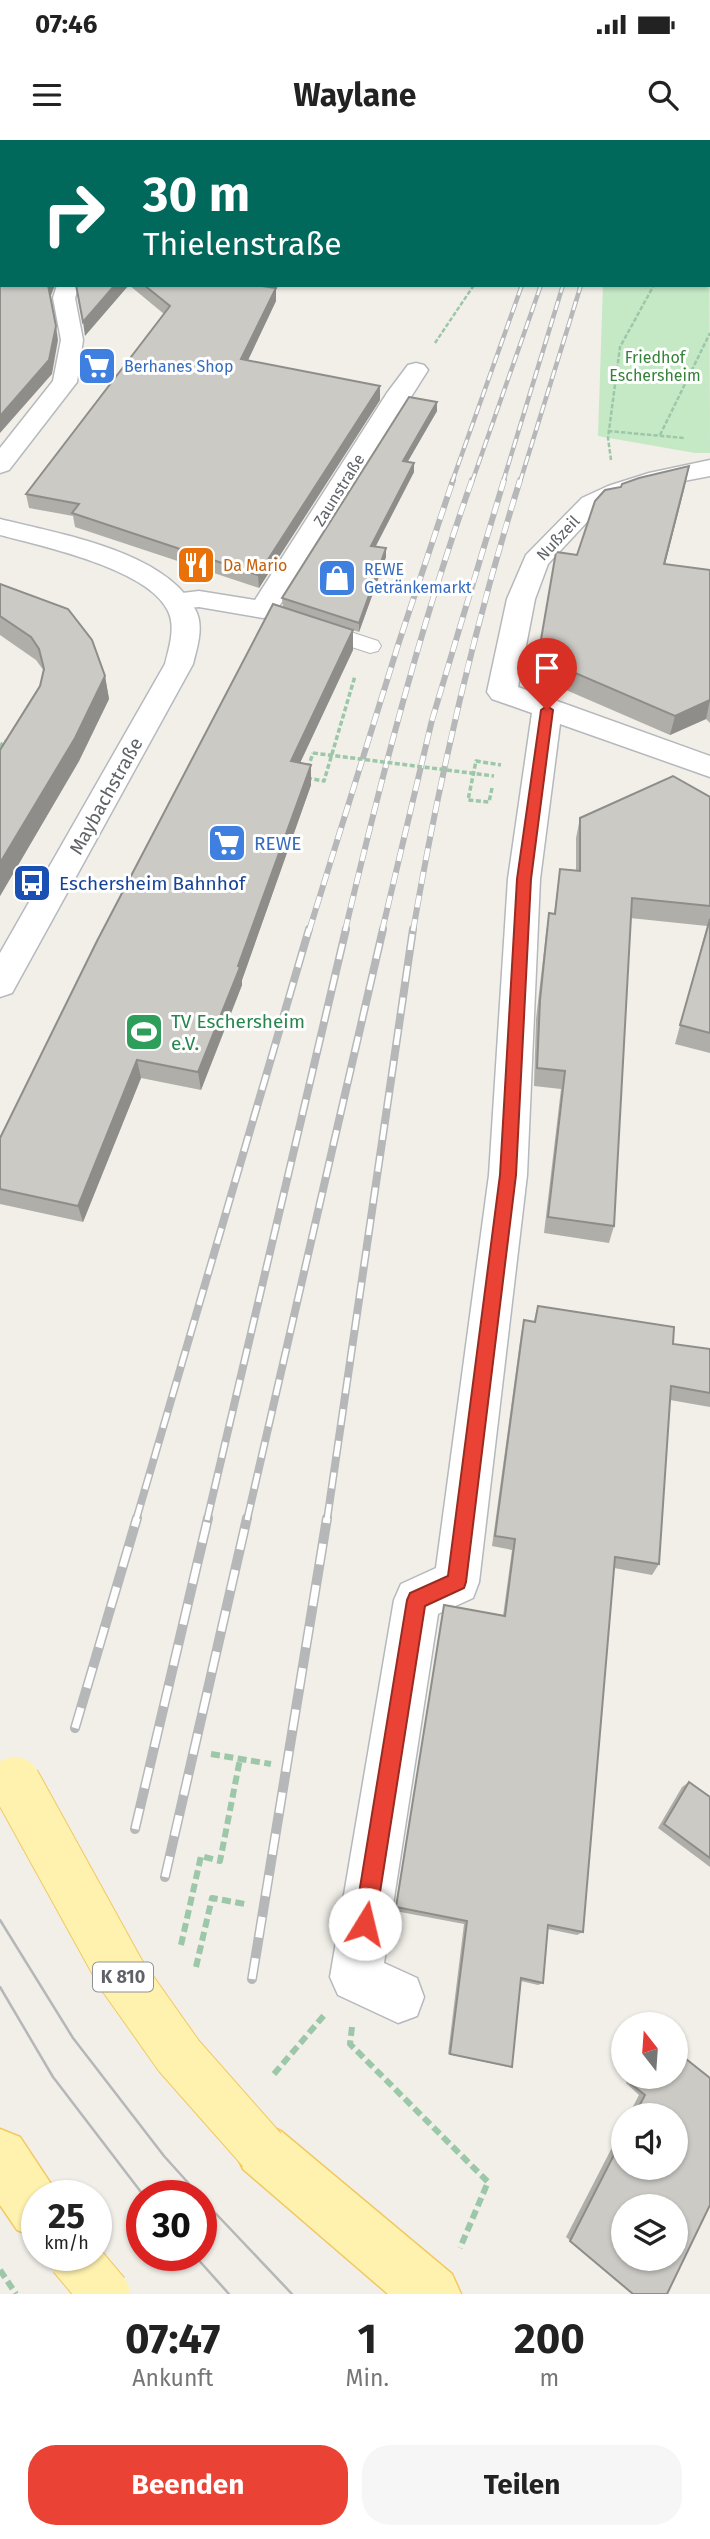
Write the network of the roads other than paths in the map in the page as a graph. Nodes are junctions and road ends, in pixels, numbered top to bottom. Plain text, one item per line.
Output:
1 (67, 287) edge
2 (416, 370) road end
3 (0, 465) edge
4 (710, 468) edge
5 (0, 527) edge
6 (176, 601) junction
7 (281, 616) junction
8 (370, 646) dead end
9 (547, 710) junction
10 (710, 767) edge
11 (0, 984) edge
12 (7, 1770) edge
13 (377, 1987) road end
14 (0, 2157) edge
15 (21, 2187) edge
16 (86, 2271) edge
17 (105, 2294) edge
18 (432, 2294) edge

1 - 3 street
2 - 7 street, Zaunstraße
4 - 9 street, Nußzeil
5 - 6 street
6 - 7 street
6 - 11 street, Maybachstraße
7 - 8 lane
9 - 10 street
9 - 13 street
12 - 18 main road, K 810, bridge
14 - 15 main road
16 - 17 main road, bridge

